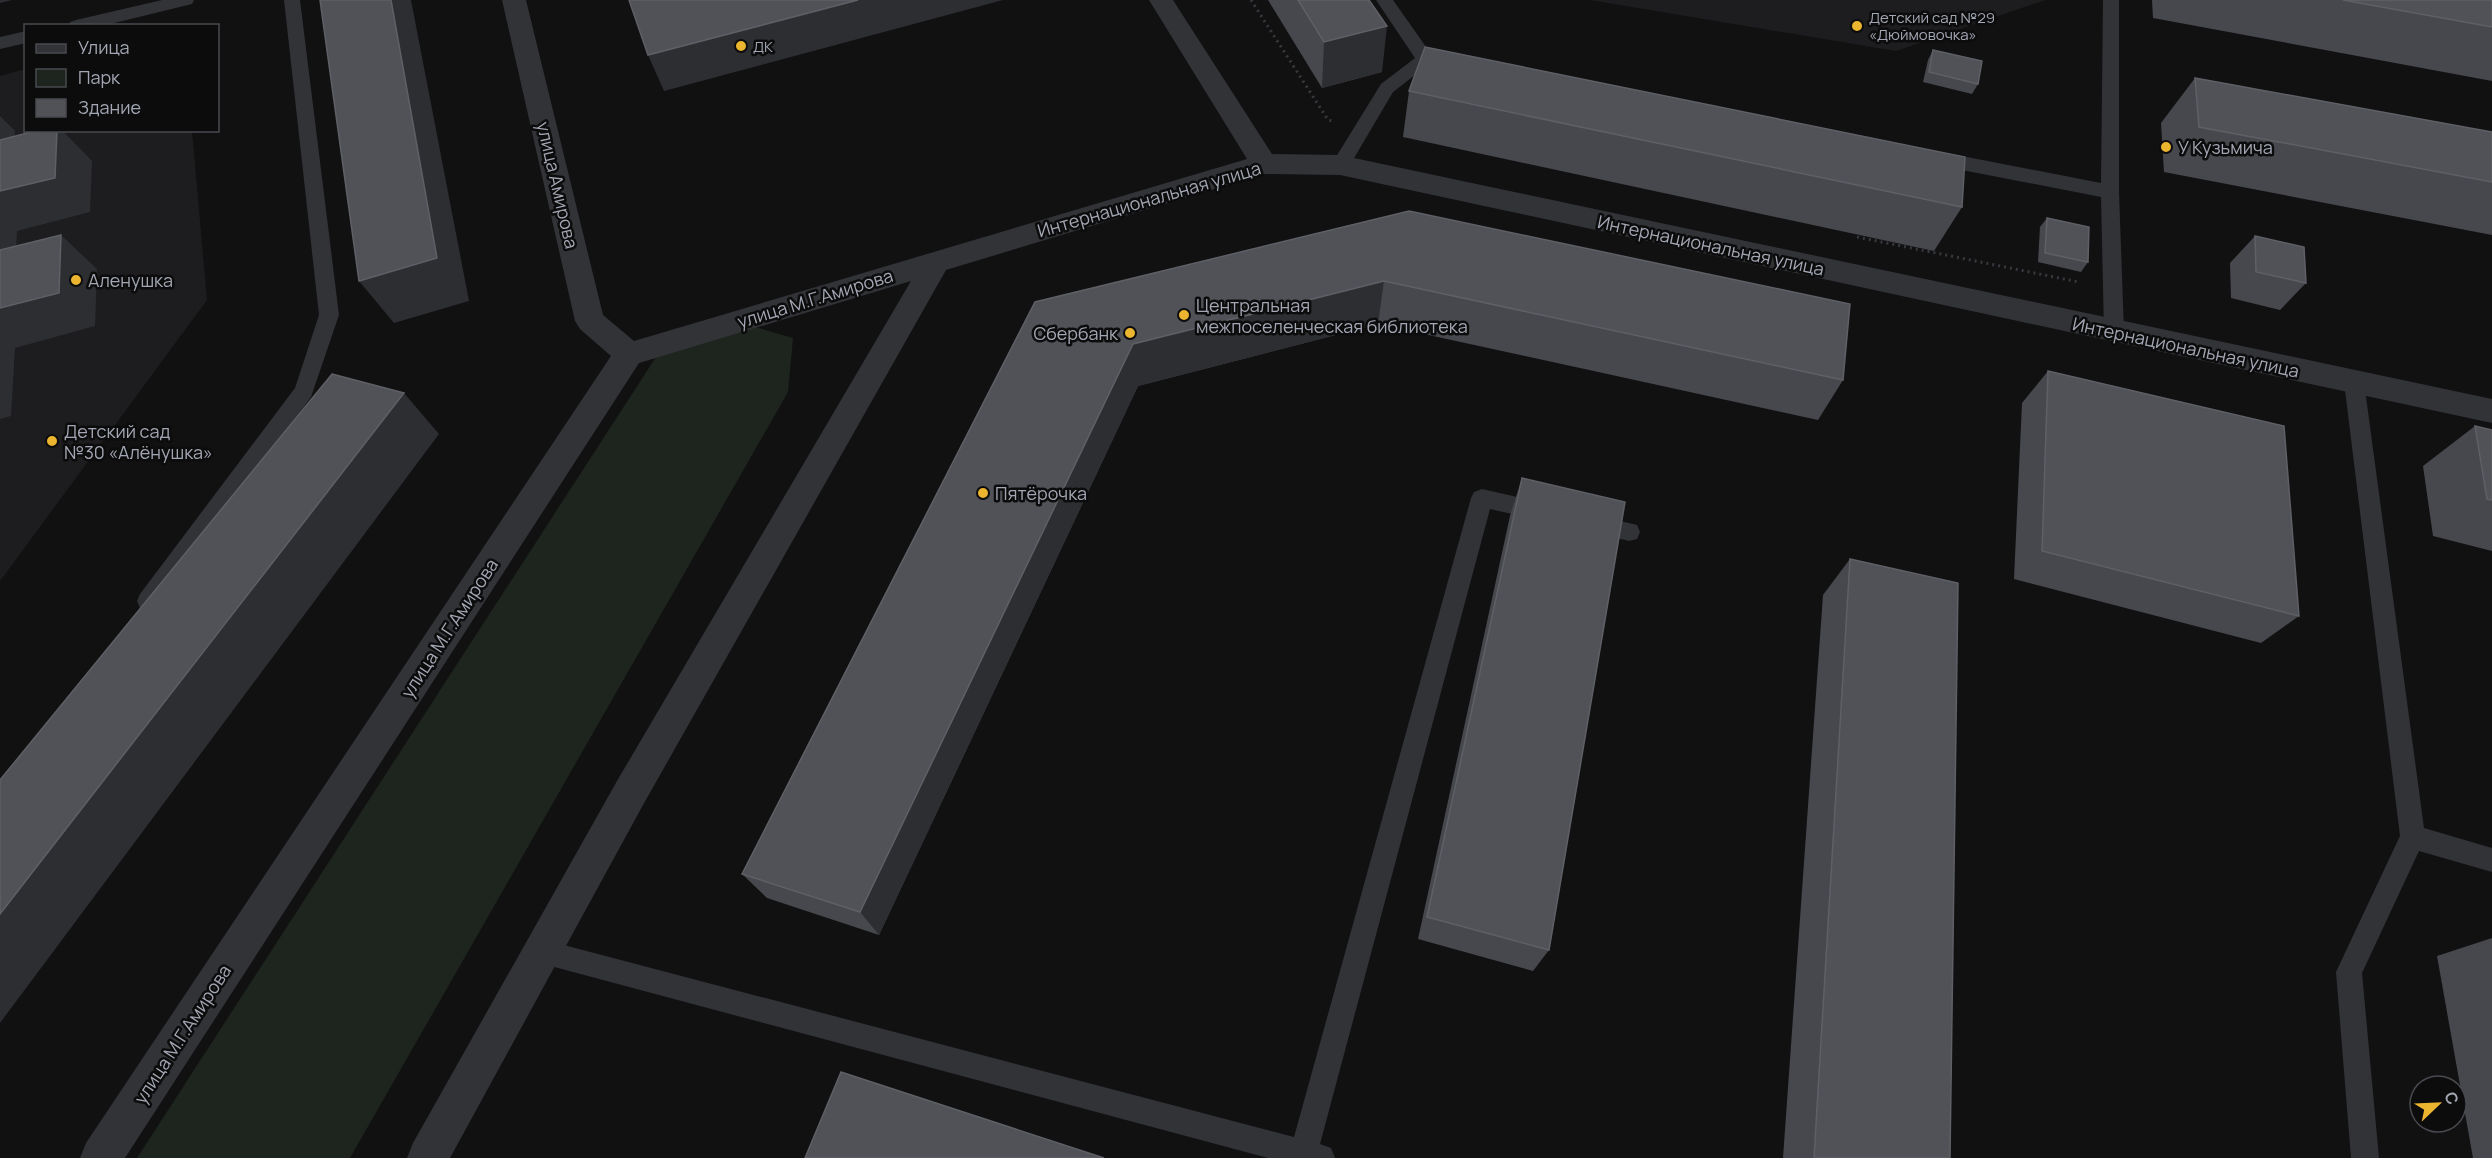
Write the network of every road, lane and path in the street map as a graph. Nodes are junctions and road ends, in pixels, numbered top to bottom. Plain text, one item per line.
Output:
1 (186, 0) edge
2 (292, 0) edge
3 (514, 0) edge
4 (1161, 0) edge
5 (1251, 0) edge
6 (1384, 0) edge
7 (2111, 0) edge
8 (84, 24) edge
9 (24, 37) edge
10 (0, 43) edge
11 (1425, 59) junction
12 (1460, 66) edge
13 (1359, 134) junction
14 (1924, 156) edge
15 (1264, 164) junction
16 (1340, 165) junction
17 (2110, 192) junction
18 (1846, 234) dead end
19 (936, 262) junction
20 (2113, 289) junction
21 (2114, 332) junction
22 (629, 354) junction
23 (2354, 382) junction
24 (2492, 411) edge
25 (1629, 532) dead end
26 (134, 619) edge
27 (2413, 837) junction
28 (2492, 860) edge
29 (541, 952) junction
30 (1313, 1156) edge
31 (101, 1158) edge
32 (428, 1158) edge
33 (2365, 1158) edge

1 - 8 lane
2 - 26 lane
3 - 22 street, улица Амирова
4 - 15 street
5 - 13 path
6 - 11 lane
7 - 17 lane
9 - 10 lane
11 - 12 lane
11 - 13 lane
13 - 16 lane
14 - 17 lane
15 - 16 street, Интернациональная улица
15 - 19 street, Интернациональная улица
16 - 21 street, Интернациональная улица
17 - 20 lane
18 - 20 path
19 - 22 street, улица М.Г.Амирова
19 - 29 street, улица М.Г.Амирова
20 - 21 lane
21 - 23 street, Интернациональная улица
22 - 31 street, улица М.Г.Амирова
23 - 24 street, Интернациональная улица
23 - 27 lane
25 - 30 lane
27 - 28 lane
27 - 33 lane
29 - 30 lane
29 - 32 street, улица М.Г.Амирова

